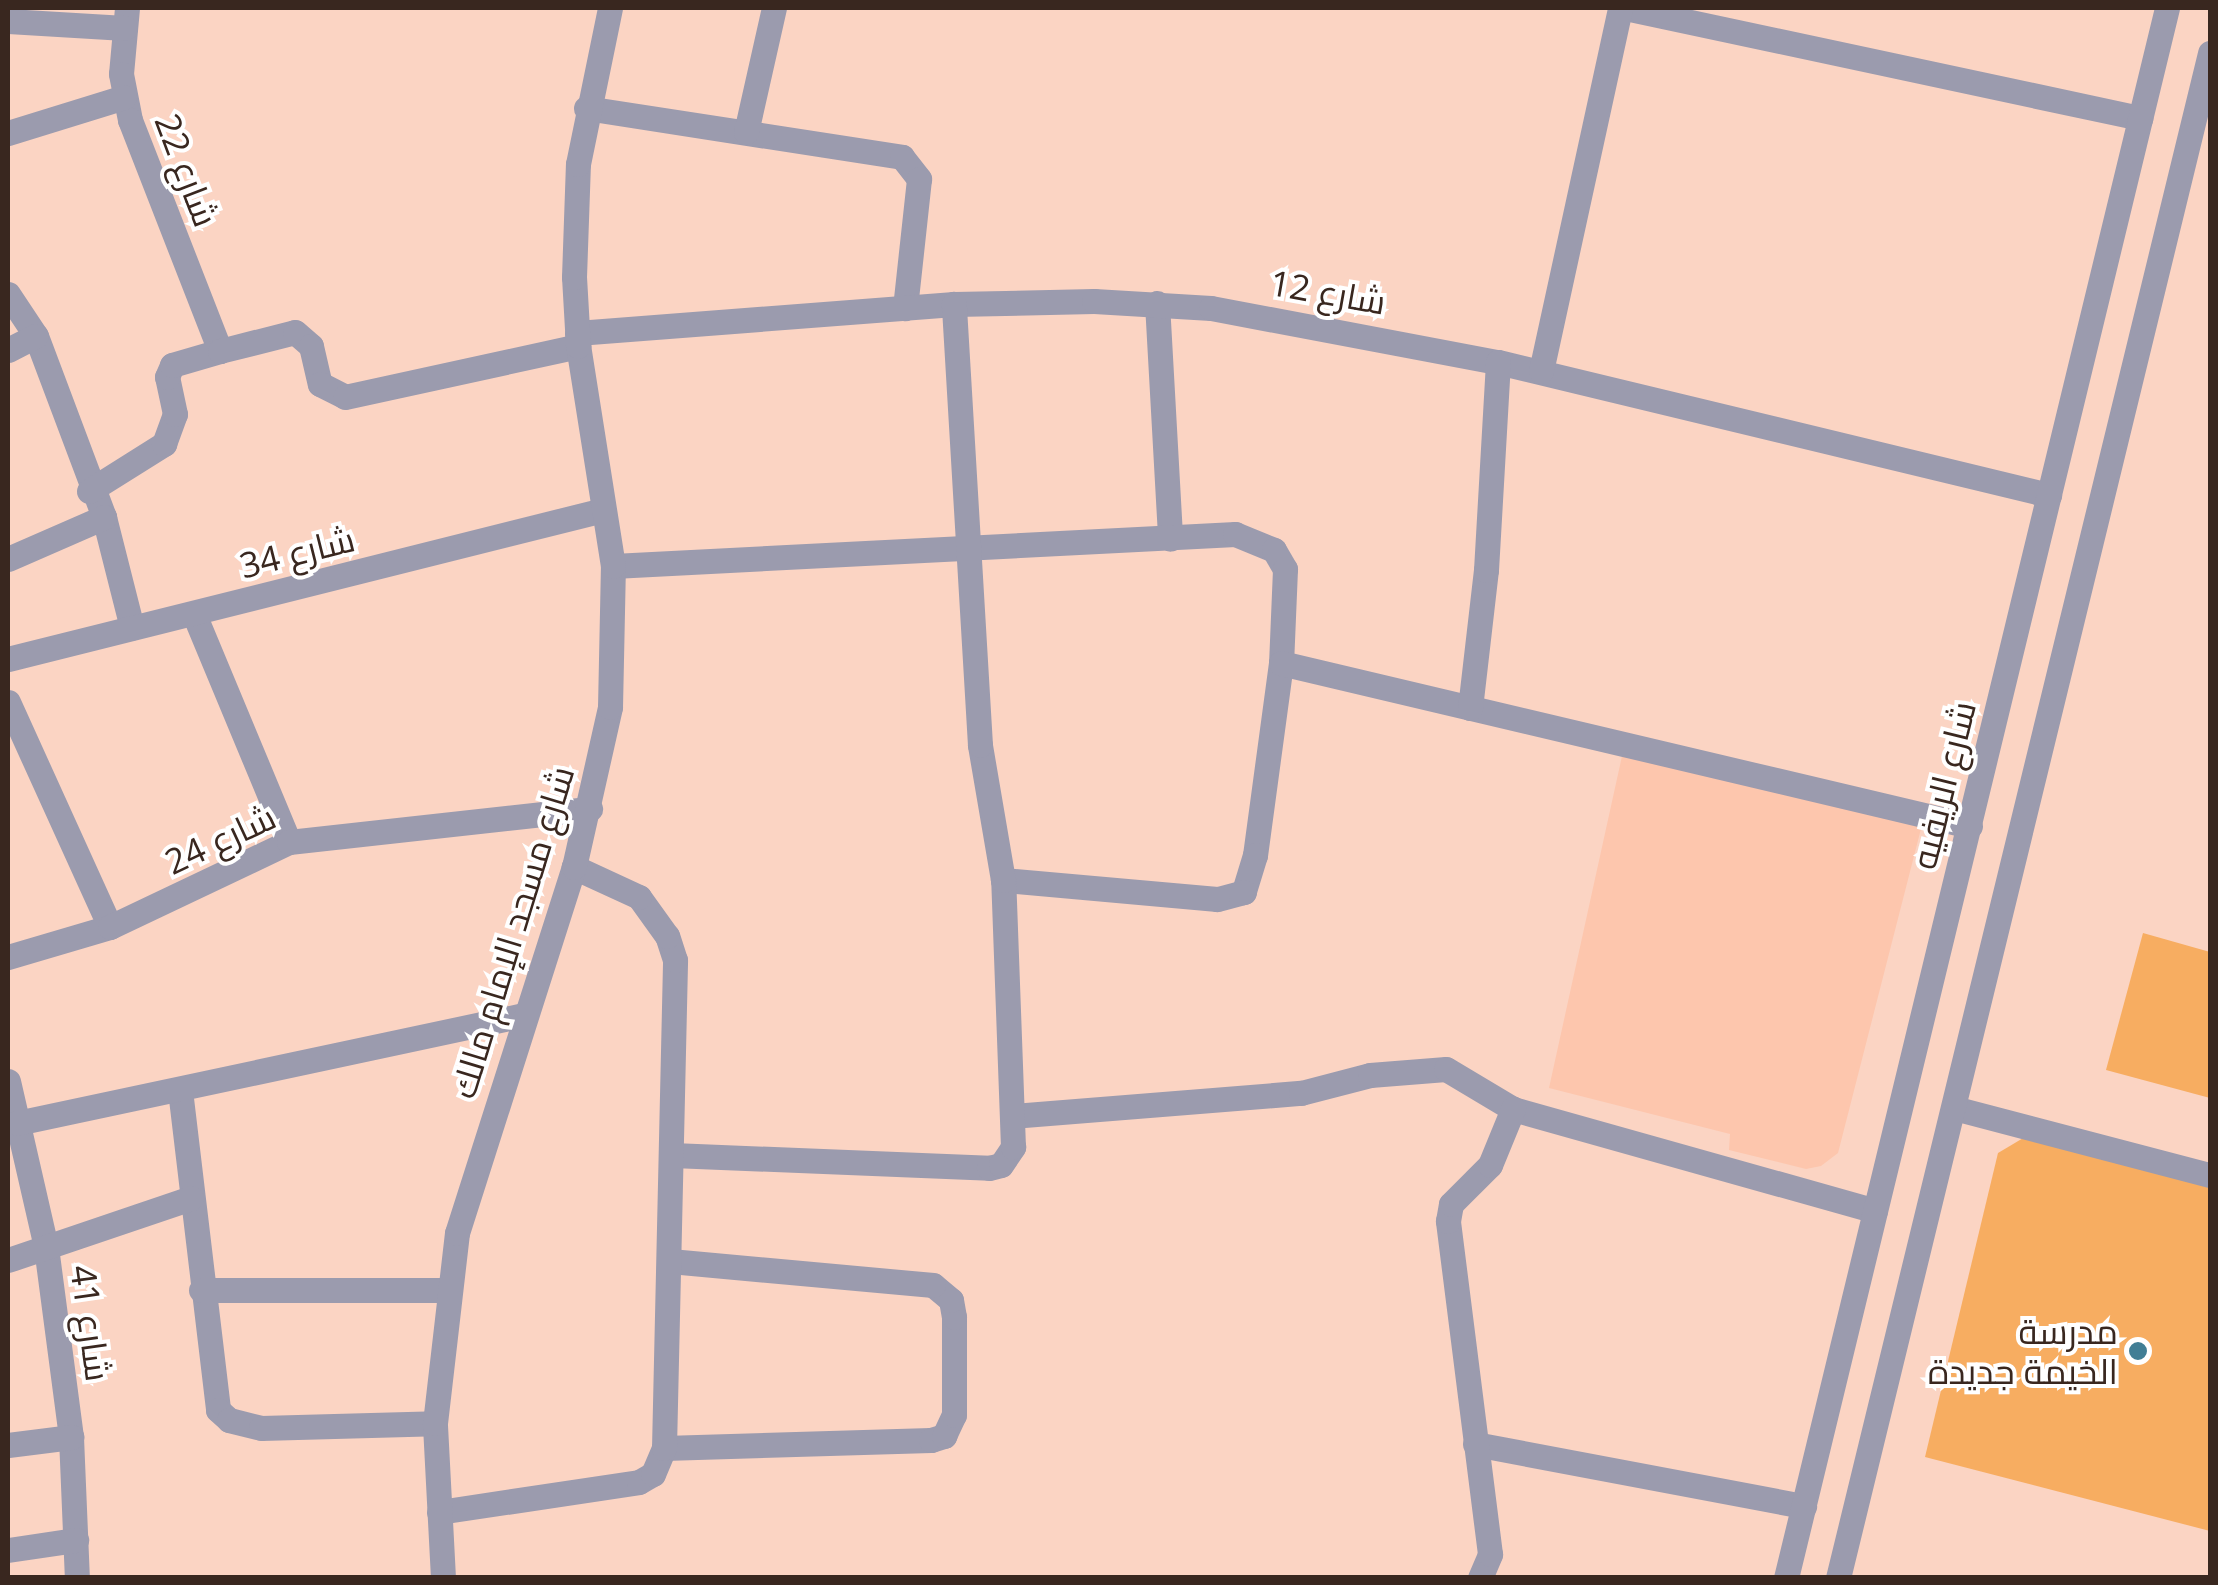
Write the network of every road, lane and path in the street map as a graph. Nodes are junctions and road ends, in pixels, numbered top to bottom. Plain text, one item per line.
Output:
1 (610, 8) edge
2 (774, 8) edge
3 (1622, 8) edge
4 (2167, 8) edge
5 (126, 18) edge
6 (8, 21) edge
7 (2210, 53) edge
8 (124, 97) junction
9 (586, 108) junction
10 (2140, 118) junction
11 (746, 132) junction
12 (8, 134) edge
13 (8, 294) edge
14 (954, 304) junction
15 (1156, 304) junction
16 (905, 308) junction
17 (36, 336) junction
18 (577, 340) junction
19 (8, 350) edge
20 (220, 350) junction
21 (1498, 362) junction
22 (1542, 372) junction
23 (89, 491) junction
24 (2050, 495) junction
25 (603, 510) junction
26 (104, 518) junction
27 (1170, 539) junction
28 (971, 552) junction
29 (8, 560) edge
30 (613, 566) junction
31 (194, 614) junction
32 (132, 628) junction
33 (8, 660) edge
34 (1281, 663) junction
35 (8, 702) edge
36 (1470, 708) junction
37 (590, 809) junction
38 (1970, 826) junction
39 (289, 842) junction
40 (574, 866) junction
41 (1003, 880) junction
42 (110, 927) junction
43 (8, 957) edge
44 (524, 1014) junction
45 (8, 1081) edge
46 (180, 1090) junction
47 (1954, 1108) junction
48 (1513, 1110) junction
49 (1014, 1116) junction
50 (17, 1122) junction
51 (672, 1155) junction
52 (2210, 1175) edge
53 (192, 1198) junction
54 (1876, 1212) junction
55 (46, 1248) junction
56 (8, 1260) edge
57 (670, 1262) junction
58 (201, 1290) junction
59 (447, 1290) junction
60 (435, 1422) junction
61 (71, 1437) junction
62 (1476, 1444) junction
63 (8, 1445) edge
64 (664, 1448) junction
65 (1804, 1506) junction
66 (440, 1512) junction
67 (76, 1540) junction
68 (8, 1550) edge
69 (77, 1578) edge
70 (442, 1578) edge
71 (1480, 1578) edge
72 (1786, 1578) edge
73 (1838, 1578) edge

1 - 9 street, شارع مسجد الإمام مالك
2 - 11 street
3 - 10 street
3 - 22 street
4 - 10 street, شارع الريفيه
5 - 6 street
5 - 8 street, شارع 22
7 - 47 street
8 - 12 street
8 - 20 street, شارع 22
9 - 11 street
9 - 18 street, شارع مسجد الإمام مالك
10 - 24 street, شارع الريفيه
11 - 16 street
13 - 17 street
14 - 15 street, شارع 12
14 - 16 street, شارع 12
14 - 28 street
15 - 21 street, شارع 12
15 - 27 street
16 - 18 street, شارع 12
17 - 19 street
17 - 23 street
18 - 20 street, شارع 12
18 - 25 street, شارع مسجد الإمام مالك
20 - 23 street
21 - 22 street, شارع 12
21 - 36 street
22 - 24 street, شارع 12
23 - 26 street
24 - 38 street, شارع الريفيه
25 - 30 street, شارع مسجد الإمام مالك
25 - 31 street, شارع 34
26 - 29 street
26 - 32 street
27 - 28 street
27 - 34 street
28 - 30 street
28 - 41 street
30 - 37 street, شارع مسجد الإمام مالك
31 - 32 street, شارع 34
31 - 39 street
32 - 33 street, شارع 34
34 - 36 street
34 - 41 street
35 - 42 street
36 - 38 street
37 - 39 street, شارع 24
37 - 40 street, شارع مسجد الإمام مالك
38 - 54 street, شارع الريفيه
39 - 42 street, شارع 24
40 - 44 street, شارع مسجد الإمام مالك
40 - 51 street
41 - 49 street
42 - 43 street, شارع 24
44 - 46 street
44 - 59 street, شارع مسجد الإمام مالك
45 - 50 street, شارع 41
46 - 50 street
46 - 53 street
47 - 52 street
47 - 73 street
48 - 49 street
48 - 54 street
48 - 62 street
49 - 51 street
50 - 55 street, شارع 41
51 - 57 street
53 - 55 street
53 - 58 street
54 - 65 street, شارع الريفيه
55 - 56 street
55 - 61 street, شارع 41
57 - 64 street
57 - 64 street
58 - 59 street
58 - 60 street
59 - 60 street, شارع مسجد الإمام مالك
60 - 66 street, شارع مسجد الإمام مالك
61 - 63 street
61 - 67 street, شارع 41
62 - 65 street
62 - 71 street
64 - 66 street
65 - 72 street, شارع الريفيه
66 - 70 street, شارع مسجد الإمام مالك
67 - 68 street
67 - 69 street, شارع 41

